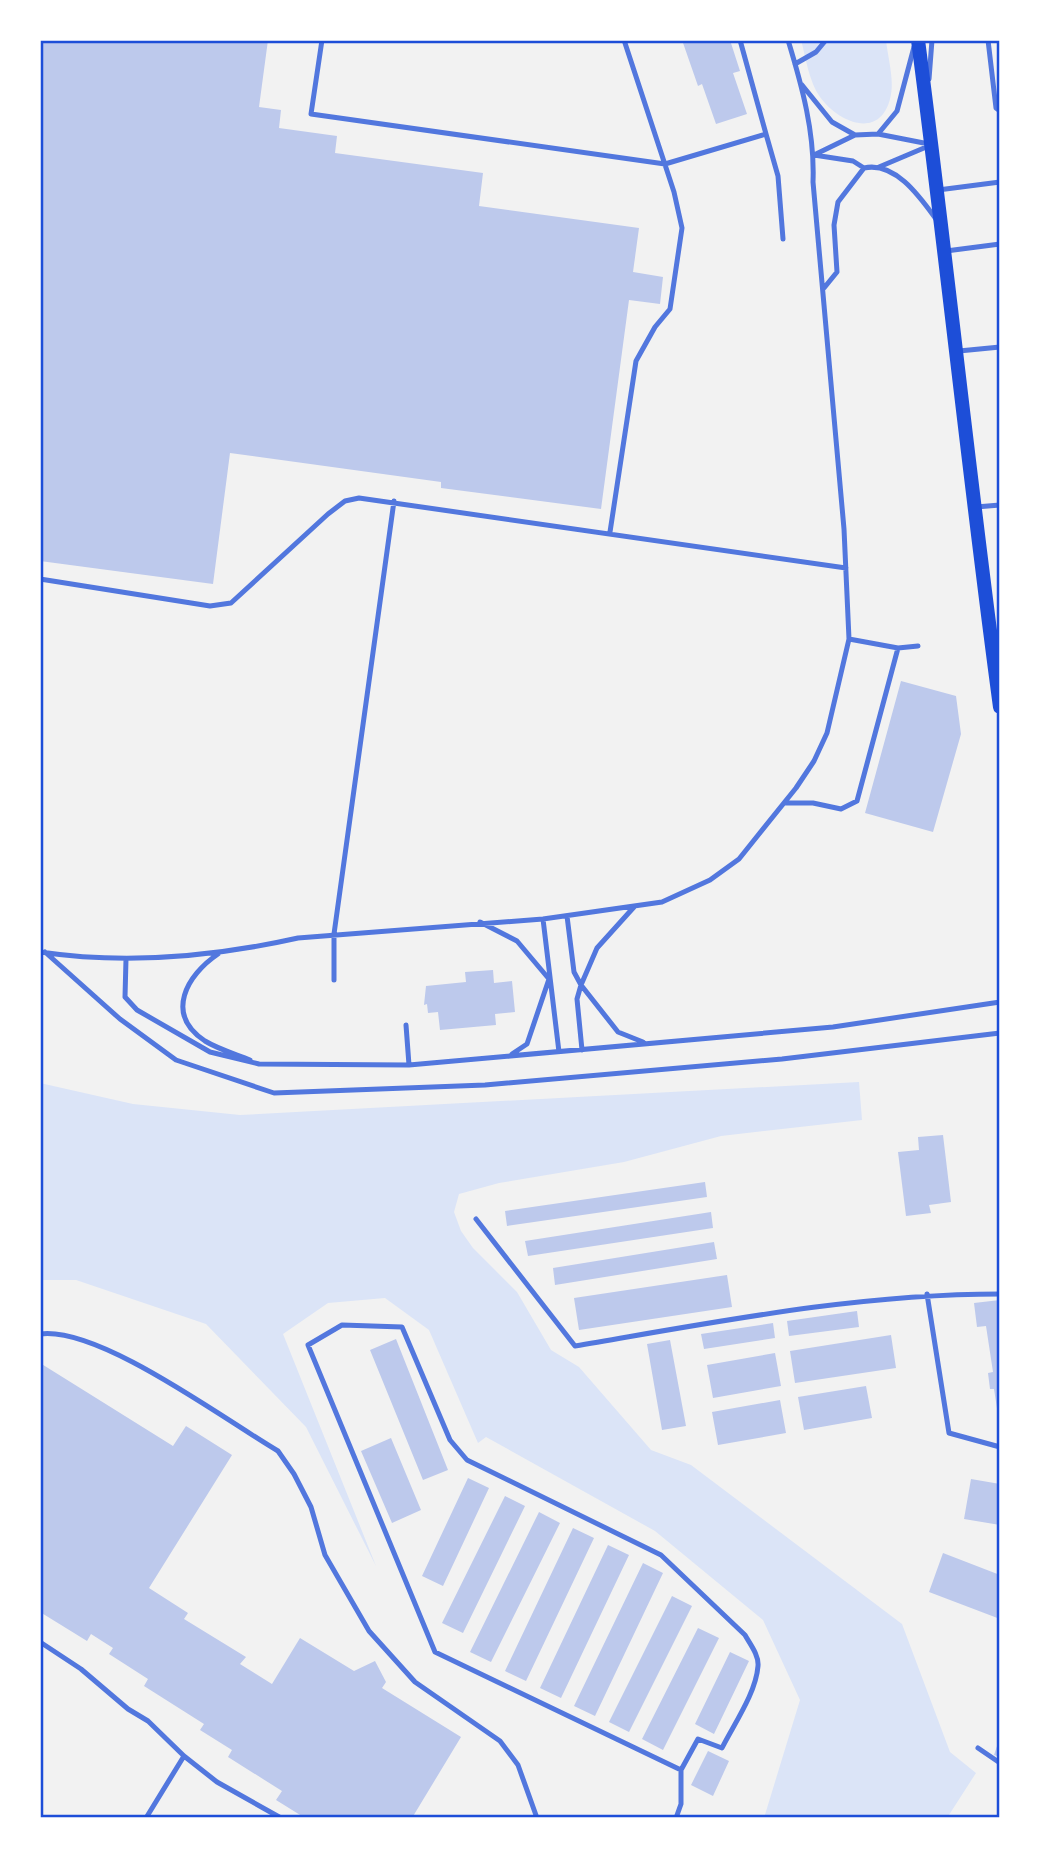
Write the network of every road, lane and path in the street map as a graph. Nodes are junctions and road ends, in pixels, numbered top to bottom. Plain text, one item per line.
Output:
1 (321, 40) edge
2 (624, 40) edge
3 (740, 40) edge
4 (788, 40) edge
5 (826, 40) edge
6 (917, 40) edge
7 (932, 40) edge
8 (988, 40) edge
9 (795, 64) junction
10 (801, 85) junction
11 (927, 110) junction
12 (1000, 111) edge
13 (766, 134) junction
14 (878, 134) junction
15 (855, 135) junction
16 (932, 144) junction
17 (814, 155) junction
18 (665, 164) junction
19 (879, 167) junction
20 (864, 168) junction
21 (1000, 182) edge
22 (938, 190) junction
23 (943, 229) junction
24 (783, 239) dead end
25 (1000, 244) edge
26 (946, 251) junction
27 (824, 288) junction
28 (1000, 347) edge
29 (956, 351) junction
30 (394, 501) junction
31 (1000, 505) edge
32 (973, 507) junction
33 (610, 532) junction
34 (846, 568) junction
35 (40, 579) edge
36 (849, 639) junction
37 (918, 646) dead end
38 (898, 648) junction
39 (1000, 707) edge
40 (786, 803) junction
41 (635, 906) junction
42 (567, 916) junction
43 (543, 919) junction
44 (480, 922) junction
45 (334, 934) junction
46 (43, 952) edge
47 (220, 953) junction
48 (126, 959) junction
49 (549, 978) junction
50 (334, 980) dead end
51 (581, 985) junction
52 (1000, 1002) edge
53 (406, 1025) dead end
54 (1000, 1033) edge
55 (656, 1044) junction
56 (582, 1049) junction
57 (559, 1052) junction
58 (495, 1058) junction
59 (259, 1064) junction
60 (409, 1066) junction
61 (477, 1219) dead end
62 (927, 1294) junction
63 (1000, 1294) edge
64 (40, 1334) edge
65 (1000, 1447) edge
66 (40, 1643) edge
67 (978, 1748) dead end
68 (184, 1756) junction
69 (1000, 1763) edge
70 (681, 1770) junction
71 (146, 1818) edge
72 (281, 1818) edge
73 (537, 1818) edge
74 (676, 1818) edge

1 - 18 lane
2 - 18 lane
3 - 13 lane
4 - 9 lane
5 - 9 lane
6 - 11 main road
6 - 14 lane
7 - 11 lane
8 - 12 lane
9 - 10 lane
10 - 15 lane
10 - 17 lane
11 - 16 main road
13 - 18 lane
13 - 24 lane
14 - 15 lane
14 - 16 lane
15 - 17 lane
16 - 19 lane
16 - 22 main road
17 - 20 lane
17 - 27 lane
18 - 33 lane
19 - 20 lane
19 - 23 lane
20 - 27 lane
21 - 22 lane
22 - 23 main road
23 - 26 main road
25 - 26 lane
26 - 29 main road
27 - 34 lane
28 - 29 lane
29 - 32 main road
30 - 33 lane
30 - 35 lane
30 - 45 lane
31 - 32 lane
32 - 39 main road
33 - 34 lane
34 - 36 lane
36 - 38 lane
36 - 40 lane
37 - 38 lane
38 - 40 lane
40 - 41 lane
41 - 42 lane
41 - 51 lane
42 - 43 lane
42 - 51 lane
43 - 44 lane
43 - 49 lane
44 - 45 lane
44 - 49 lane
45 - 47 lane
45 - 50 lane
46 - 48 lane
46 - 54 lane
47 - 48 lane
47 - 59 lane
48 - 59 lane
49 - 57 lane
49 - 58 lane
51 - 55 lane
51 - 56 lane
52 - 55 lane
53 - 60 lane
55 - 56 lane
56 - 57 lane
57 - 58 lane
58 - 60 lane
59 - 60 lane
61 - 62 lane
62 - 63 lane
62 - 65 lane
64 - 73 lane
66 - 68 lane
67 - 69 lane
68 - 71 lane
68 - 72 lane
70 - 70 lane
70 - 74 lane

